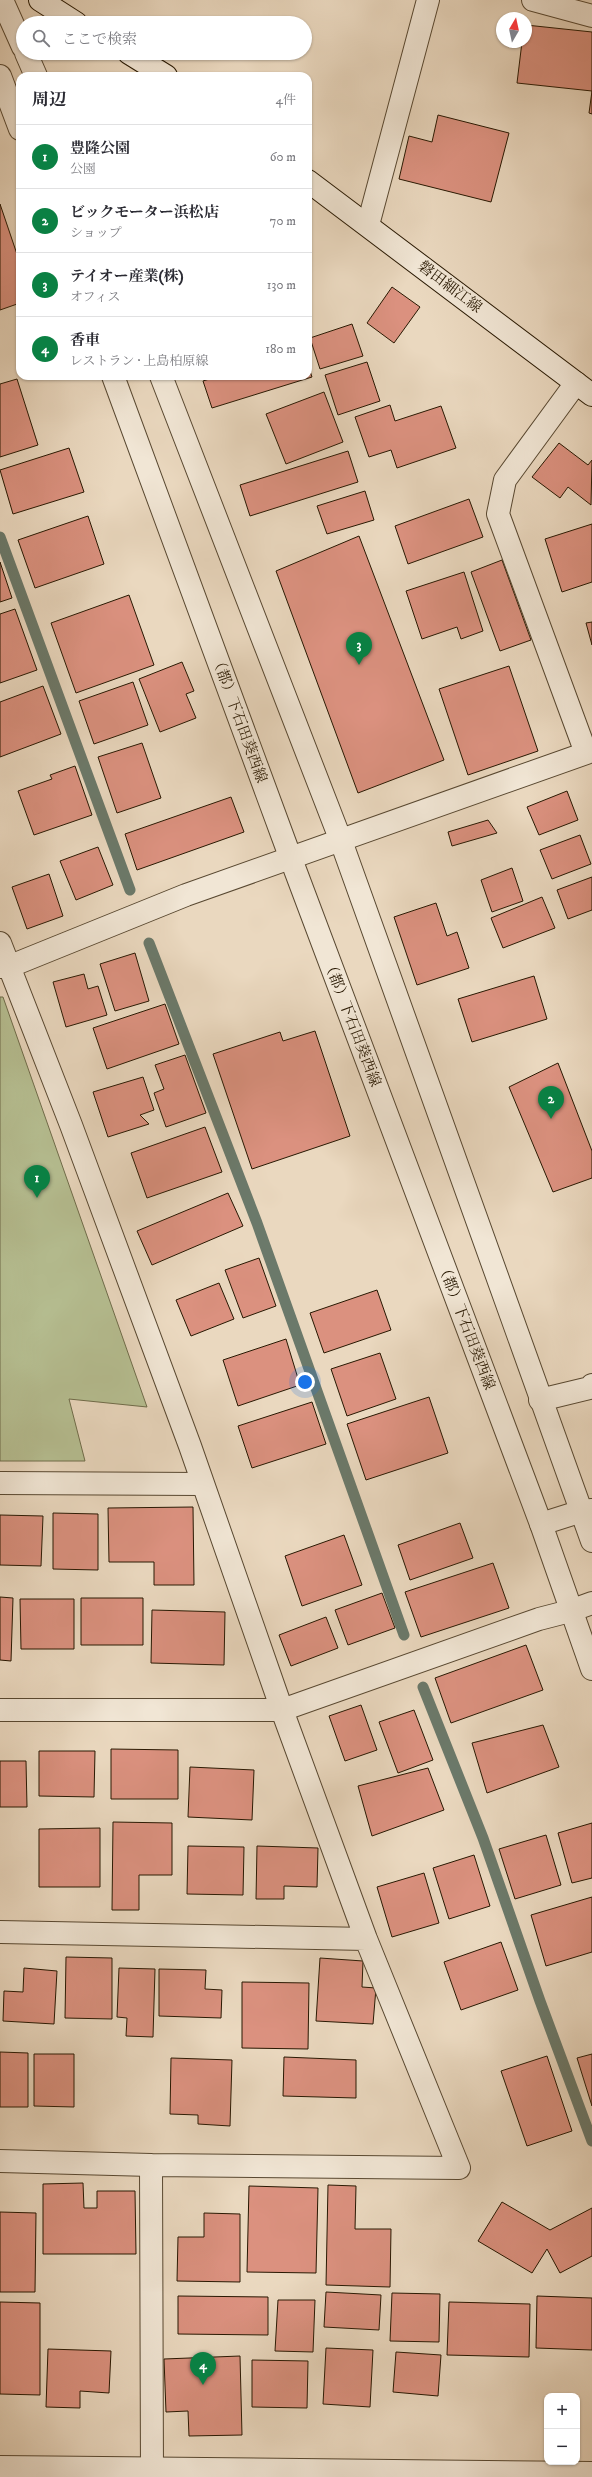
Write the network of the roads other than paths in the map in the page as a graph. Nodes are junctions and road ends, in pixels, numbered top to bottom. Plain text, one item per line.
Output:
1 (2, 0) edge
2 (40, 0) edge
3 (428, 0) edge
4 (533, 0) edge
5 (65, 16) edge
6 (592, 16) edge
7 (16, 31) edge
8 (29, 60) edge
9 (140, 60) edge
10 (34, 72) edge
11 (160, 72) edge
12 (0, 76) edge
13 (16, 118) edge
14 (312, 184) edge
15 (368, 224) junction
16 (114, 380) edge
17 (163, 380) edge
18 (584, 389) edge
19 (589, 752) edge
20 (340, 841) junction
21 (291, 859) junction
22 (0, 943) edge
23 (4, 967) edge
24 (592, 1385) edge
25 (540, 1400) junction
26 (0, 1483) edge
27 (202, 1484) junction
28 (587, 1510) edge
29 (541, 1524) junction
30 (592, 1541) edge
31 (592, 1603) edge
32 (570, 1611) junction
33 (592, 1670) edge
34 (0, 1710) edge
35 (282, 1710) junction
36 (0, 1932) edge
37 (366, 1940) junction
38 (0, 2161) edge
39 (151, 2165) junction
40 (0, 2467) edge
41 (152, 2473) edge
42 (592, 2473) edge

1 - 7 street
2 - 5 street
3 - 15 street
4 - 6 street
8 - 10 street
9 - 11 street
12 - 13 street
14 - 15 street, 磐田細江線
15 - 18 street, 磐田細江線
16 - 21 street, （都）下石田葵西線
17 - 20 street
18 - 19 street
19 - 20 street
20 - 21 street
20 - 25 street
21 - 23 street
21 - 29 street, （都）下石田葵西線
22 - 23 street
23 - 27 street
24 - 25 street
25 - 28 street
26 - 27 street
27 - 35 street
28 - 29 street
28 - 30 street
29 - 32 street, （都）下石田葵西線
31 - 32 street
32 - 33 street, （都）下石田葵西線
32 - 35 street
34 - 35 street
35 - 37 street
36 - 37 street
37 - 39 street
38 - 39 street
39 - 41 street
40 - 41 street
41 - 42 street

